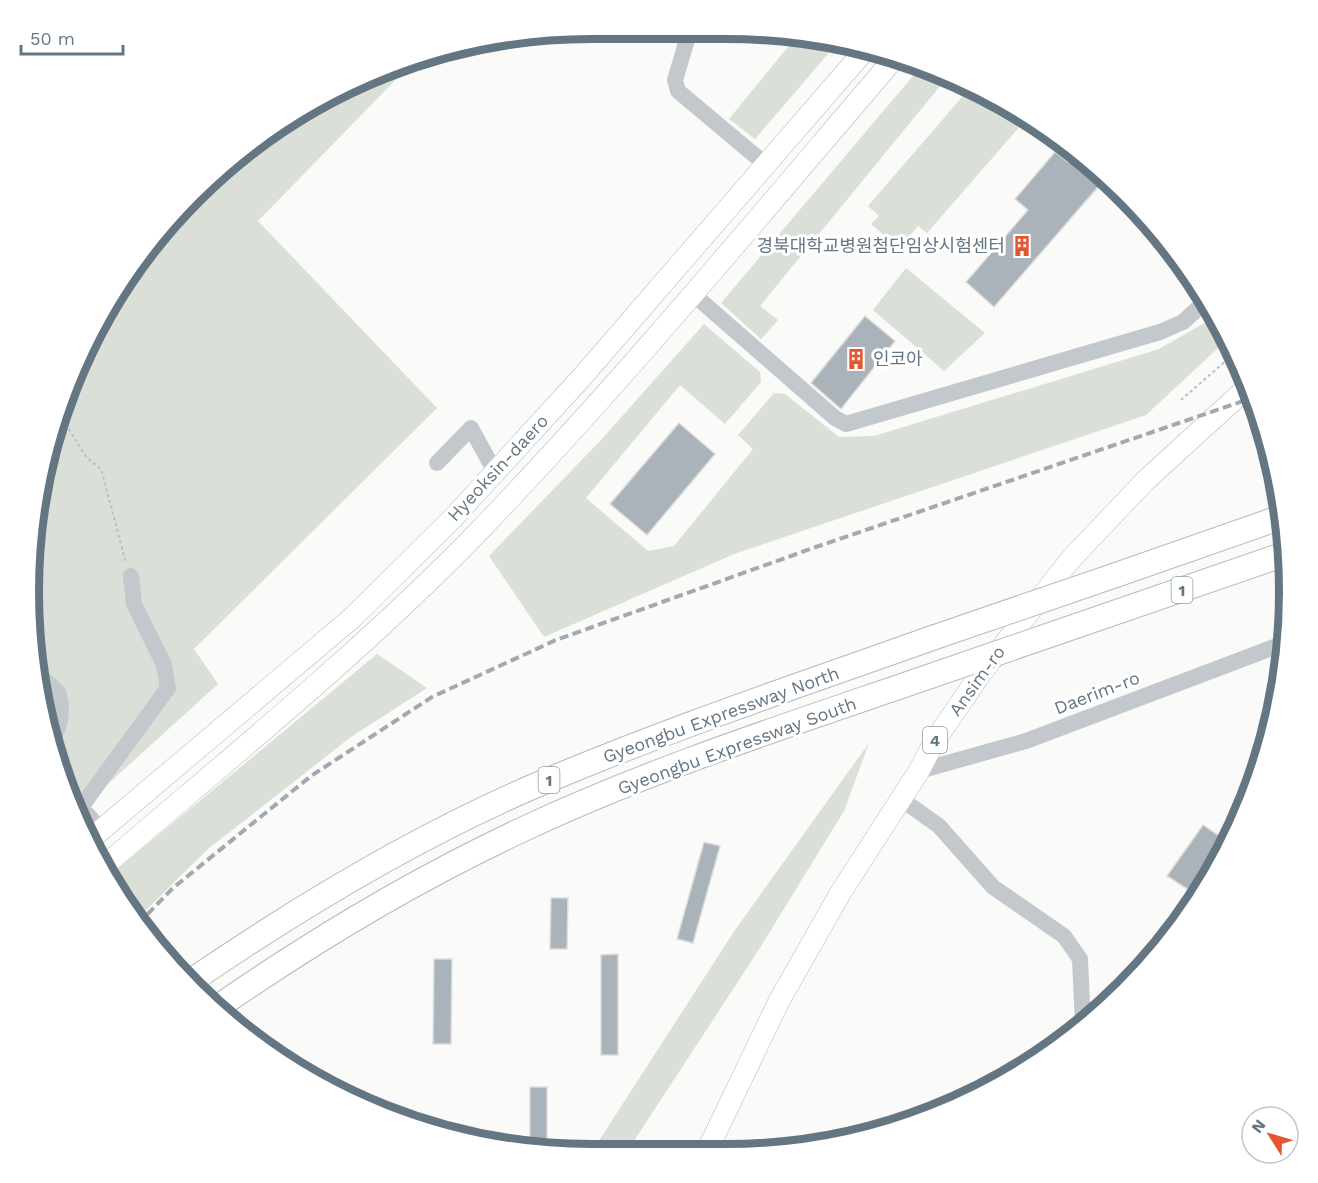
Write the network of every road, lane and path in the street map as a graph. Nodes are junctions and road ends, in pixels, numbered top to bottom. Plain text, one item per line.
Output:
1 (687, 39) edge
2 (860, 56) edge
3 (889, 64) edge
4 (766, 165) junction
5 (693, 294) junction
6 (1200, 307) edge
7 (1228, 359) edge
8 (1242, 393) edge
9 (1181, 400) dead end
10 (66, 421) edge
11 (437, 464) dead end
12 (495, 472) junction
13 (1274, 520) edge
14 (1278, 556) edge
15 (131, 576) joint
16 (1276, 646) edge
17 (47, 683) edge
18 (57, 729) edge
19 (919, 771) junction
20 (901, 799) junction
21 (83, 806) edge
22 (95, 835) edge
23 (109, 861) edge
24 (197, 978) edge
25 (223, 1004) edge
26 (1082, 1014) edge
27 (710, 1144) edge

1 - 4 street
2 - 4 main road, Hyeoksin-daero
3 - 5 main road
4 - 12 main road, Hyeoksin-daero
5 - 6 street
5 - 23 main road
7 - 9 path
8 - 19 main road, Ansim-ro / 4
10 - 15 path
11 - 12 street
12 - 22 main road, Hyeoksin-daero
13 - 24 highway, Gyeongbu Expressway North / 1, bridge
14 - 25 highway, Gyeongbu Expressway South / 1, bridge
15 - 21 street
16 - 19 street, Daerim-ro
17 - 18 street
19 - 20 main road, Ansim-ro / 4
20 - 26 street
20 - 27 main road, Ansim-ro / 4

